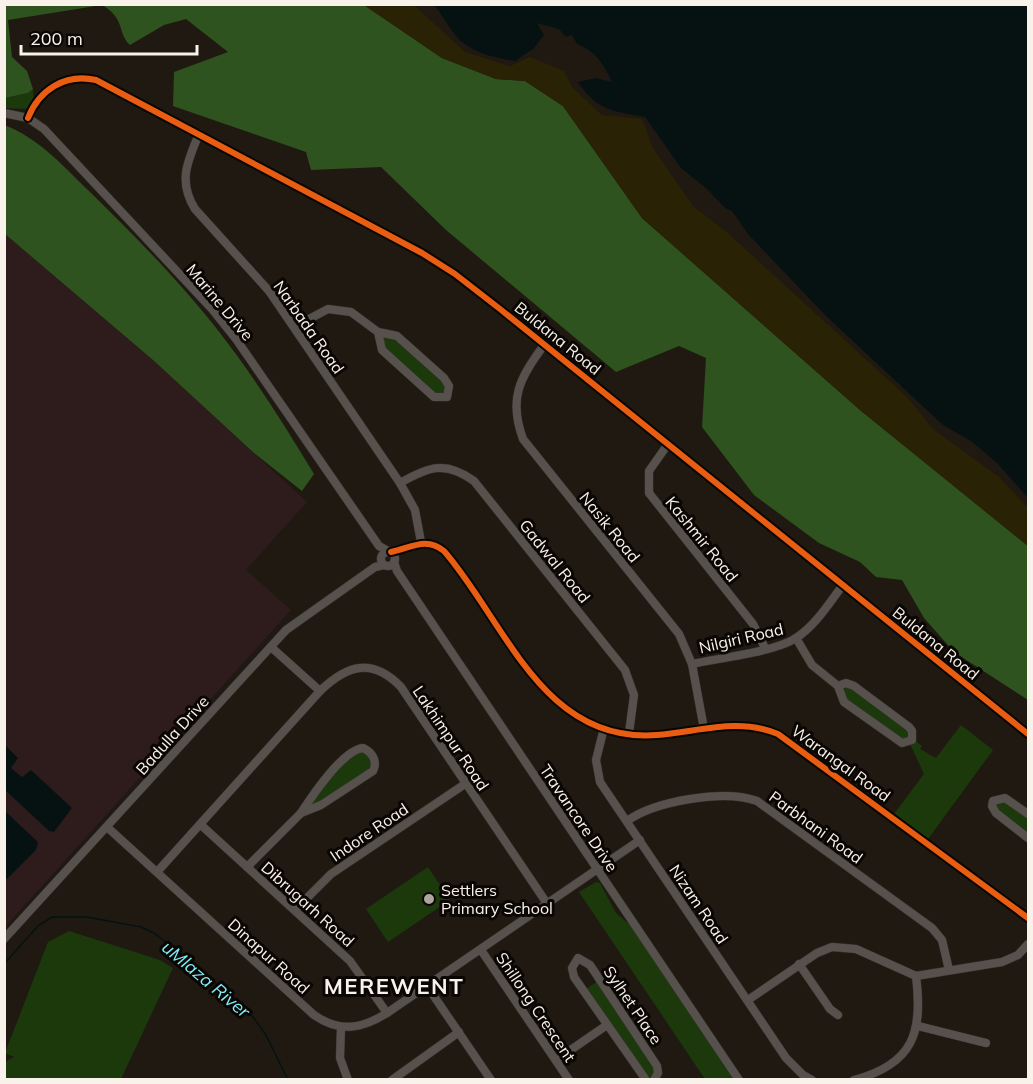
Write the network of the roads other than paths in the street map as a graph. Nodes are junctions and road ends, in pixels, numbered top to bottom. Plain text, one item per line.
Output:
1 (4, 113) edge
2 (28, 118) junction
3 (199, 134) junction
4 (294, 327) junction
5 (378, 332) junction
6 (544, 345) junction
7 (668, 444) junction
8 (400, 483) junction
9 (421, 542) junction
10 (388, 559) junction
11 (843, 585) junction
12 (796, 638) junction
13 (271, 646) junction
14 (765, 648) junction
15 (692, 663) junction
16 (838, 686) junction
17 (320, 691) junction
18 (604, 728) junction
19 (704, 729) junction
20 (629, 734) junction
21 (1029, 734) edge
22 (465, 784) junction
23 (301, 813) junction
24 (1029, 814) edge
25 (627, 821) junction
26 (201, 825) junction
27 (106, 827) junction
28 (1029, 838) edge
29 (640, 840) junction
30 (247, 867) junction
31 (597, 870) junction
32 (157, 872) junction
33 (548, 904) junction
34 (296, 910) junction
35 (1029, 918) edge
36 (4, 939) edge
37 (1029, 944) edge
38 (481, 950) junction
39 (799, 964) junction
40 (950, 970) junction
41 (916, 975) junction
42 (427, 986) junction
43 (748, 1000) junction
44 (387, 1013) junction
45 (838, 1015) dead end
46 (607, 1025) junction
47 (918, 1026) junction
48 (341, 1028) junction
49 (459, 1032) junction
50 (986, 1043) dead end
51 (556, 1060) junction
52 (348, 1080) edge
53 (392, 1080) edge
54 (491, 1080) edge
55 (569, 1080) edge
56 (646, 1080) edge
57 (654, 1080) edge
58 (739, 1080) edge
59 (812, 1080) edge
60 (854, 1080) edge

1 - 2 street, Marine Drive
2 - 3 street, Buldana Road
2 - 10 street, Marine Drive
3 - 4 street, Narbada Road
3 - 6 street, Buldana Road
4 - 5 street
4 - 8 street, Narbada Road
5 - 5 street
6 - 7 street, Buldana Road
6 - 15 street, Nasik Road
7 - 11 street, Buldana Road
7 - 14 street, Kashmir Road
8 - 9 street, Narbada Road
8 - 20 street, Gadwal Road
9 - 10 street
9 - 18 street, Warangal Road
10 - 13 street, Badulla Drive
10 - 31 street, Travancore Drive
11 - 12 street, Nilgiri Road
11 - 21 street, Buldana Road
12 - 14 street, Nilgiri Road
12 - 16 street
13 - 17 street
13 - 27 street, Badulla Drive
14 - 15 street, Nilgiri Road
15 - 19 street, Nasik Road
16 - 16 street
17 - 22 street, Lakhimpur Road
17 - 26 street, Lakhimpur Road
18 - 20 street, Warangal Road
18 - 25 street, Nizam Road
19 - 20 street, Warangal Road
19 - 35 street, Warangal Road
22 - 33 street, Lakhimpur Road
22 - 34 street, Indore Road
23 - 23 street
23 - 30 street
24 - 28 street
25 - 29 street, Nizam Road
25 - 40 street, Parbhani Road
26 - 30 street, Dibrugarh Road
26 - 32 street, Lakhimpur Road
27 - 32 street, Dinapur Road
27 - 36 street, Badulla Drive
29 - 31 street
29 - 43 street, Nizam Road
30 - 34 street, Dibrugarh Road
31 - 33 street
31 - 58 street, Travancore Drive
32 - 48 street, Dinapur Road
33 - 38 street
34 - 44 street, Dibrugarh Road
37 - 40 street
38 - 42 street
38 - 51 street, Shillong Crescent
39 - 41 street
39 - 43 street
39 - 45 street
40 - 41 street
41 - 47 street
42 - 44 street
42 - 49 street
43 - 59 street, Nizam Road
44 - 48 street
46 - 51 street, Sylhet Place
46 - 56 street, Sylhet Place
46 - 57 street, Sylhet Place
47 - 50 street
47 - 60 street
48 - 52 street
49 - 53 street
49 - 54 street
51 - 55 street, Shillong Crescent

